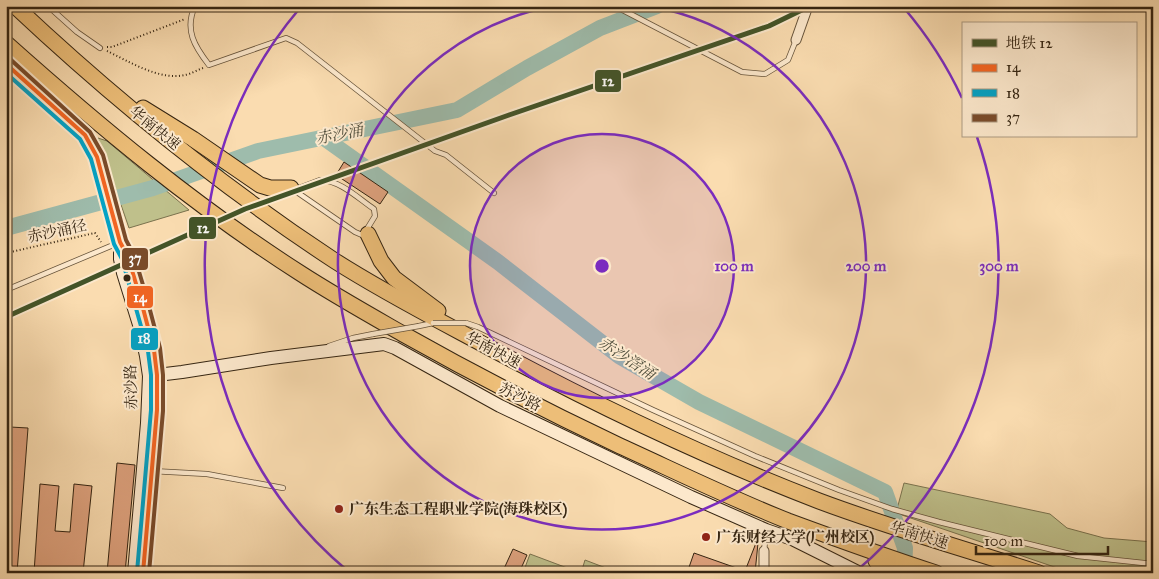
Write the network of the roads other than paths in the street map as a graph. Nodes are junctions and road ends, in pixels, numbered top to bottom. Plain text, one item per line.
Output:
1 (14, 6) edge
2 (48, 6) edge
3 (615, 6) edge
4 (808, 6) edge
5 (194, 8) edge
6 (796, 40) joint
7 (6, 43) edge
8 (100, 48) road end
9 (6, 64) edge
10 (91, 76) junction
11 (291, 188) junction
12 (494, 193) dead end
13 (368, 234) junction
14 (120, 242) junction
15 (6, 290) edge
16 (496, 352) junction
17 (306, 353) junction
18 (153, 376) junction
19 (152, 471) junction
20 (283, 488) dead end
21 (766, 530) junction
22 (764, 551) joint
23 (876, 557) junction
24 (1153, 564) edge
25 (935, 572) edge
26 (134, 573) edge
27 (143, 573) edge
28 (764, 573) edge
29 (860, 573) edge
30 (899, 573) edge
31 (1039, 573) edge

1 - 10 highway, 华南快速
2 - 8 lane
3 - 6 lane
4 - 6 street
5 - 12 lane
7 - 23 highway, 华南快速
9 - 14 main road, 赤沙路
10 - 11 highway
10 - 16 highway, 华南快速
11 - 13 lane
11 - 13 lane
13 - 16 highway
14 - 15 lane
14 - 18 main road, 赤沙路
16 - 31 highway, 华南快速
17 - 18 main road, 苏沙路
17 - 21 main road, 苏沙路
17 - 24 lane, bridge
18 - 19 main road
18 - 26 main road, 赤沙路
19 - 20 lane
19 - 27 main road
21 - 22 lane
21 - 29 main road, 苏沙路
22 - 28 street
23 - 25 highway, 华南快速
23 - 30 highway

